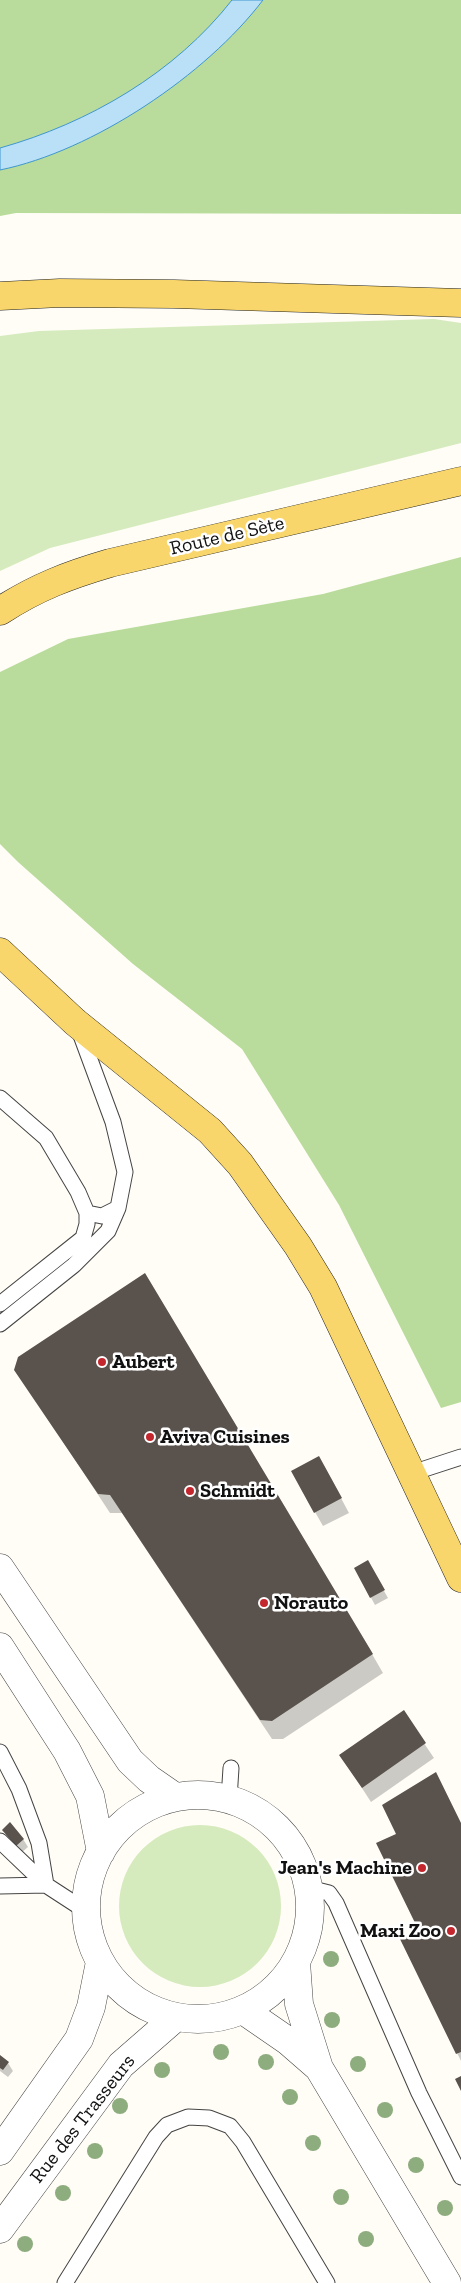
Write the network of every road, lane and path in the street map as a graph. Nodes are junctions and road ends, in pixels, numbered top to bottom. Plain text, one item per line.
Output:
1 (0, 296) edge
2 (461, 303) edge
3 (461, 481) edge
4 (0, 611) edge
5 (0, 952) edge
6 (76, 1022) junction
7 (0, 1098) edge
8 (118, 1208) junction
9 (87, 1213) junction
10 (0, 1304) edge
11 (0, 1324) edge
12 (461, 1457) edge
13 (412, 1473) junction
14 (0, 1568) edge
15 (461, 1578) edge
16 (0, 1647) edge
17 (0, 1752) edge
18 (231, 1768) dead end
19 (175, 1797) junction
20 (229, 1799) junction
21 (0, 1841) edge
22 (101, 1852) junction
23 (2, 1885) edge
24 (46, 1885) junction
25 (309, 1888) junction
26 (86, 1911) junction
27 (100, 1962) junction
28 (296, 1962) junction
29 (243, 2010) junction
30 (176, 2017) junction
31 (319, 2068) junction
32 (0, 2151) edge
33 (461, 2177) edge
34 (0, 2229) edge
35 (65, 2283) edge
36 (327, 2283) edge
37 (447, 2283) edge

1 - 2 main road
3 - 4 main road, Route de Sète
5 - 6 main road
6 - 8 lane
6 - 13 main road
7 - 9 lane
8 - 9 lane
8 - 11 lane
9 - 10 lane
12 - 13 lane
13 - 15 main road
14 - 19 street
16 - 22 street
17 - 24 lane
18 - 20 lane
19 - 20 street
19 - 22 street
20 - 25 street
21 - 24 lane
22 - 26 street
23 - 24 lane
24 - 26 lane
25 - 28 street
25 - 33 lane
26 - 27 street
27 - 30 street
27 - 32 street
28 - 29 street
28 - 31 street
29 - 30 street
29 - 31 street
30 - 34 street, Rue des Trasseurs
31 - 37 street
35 - 36 lane

